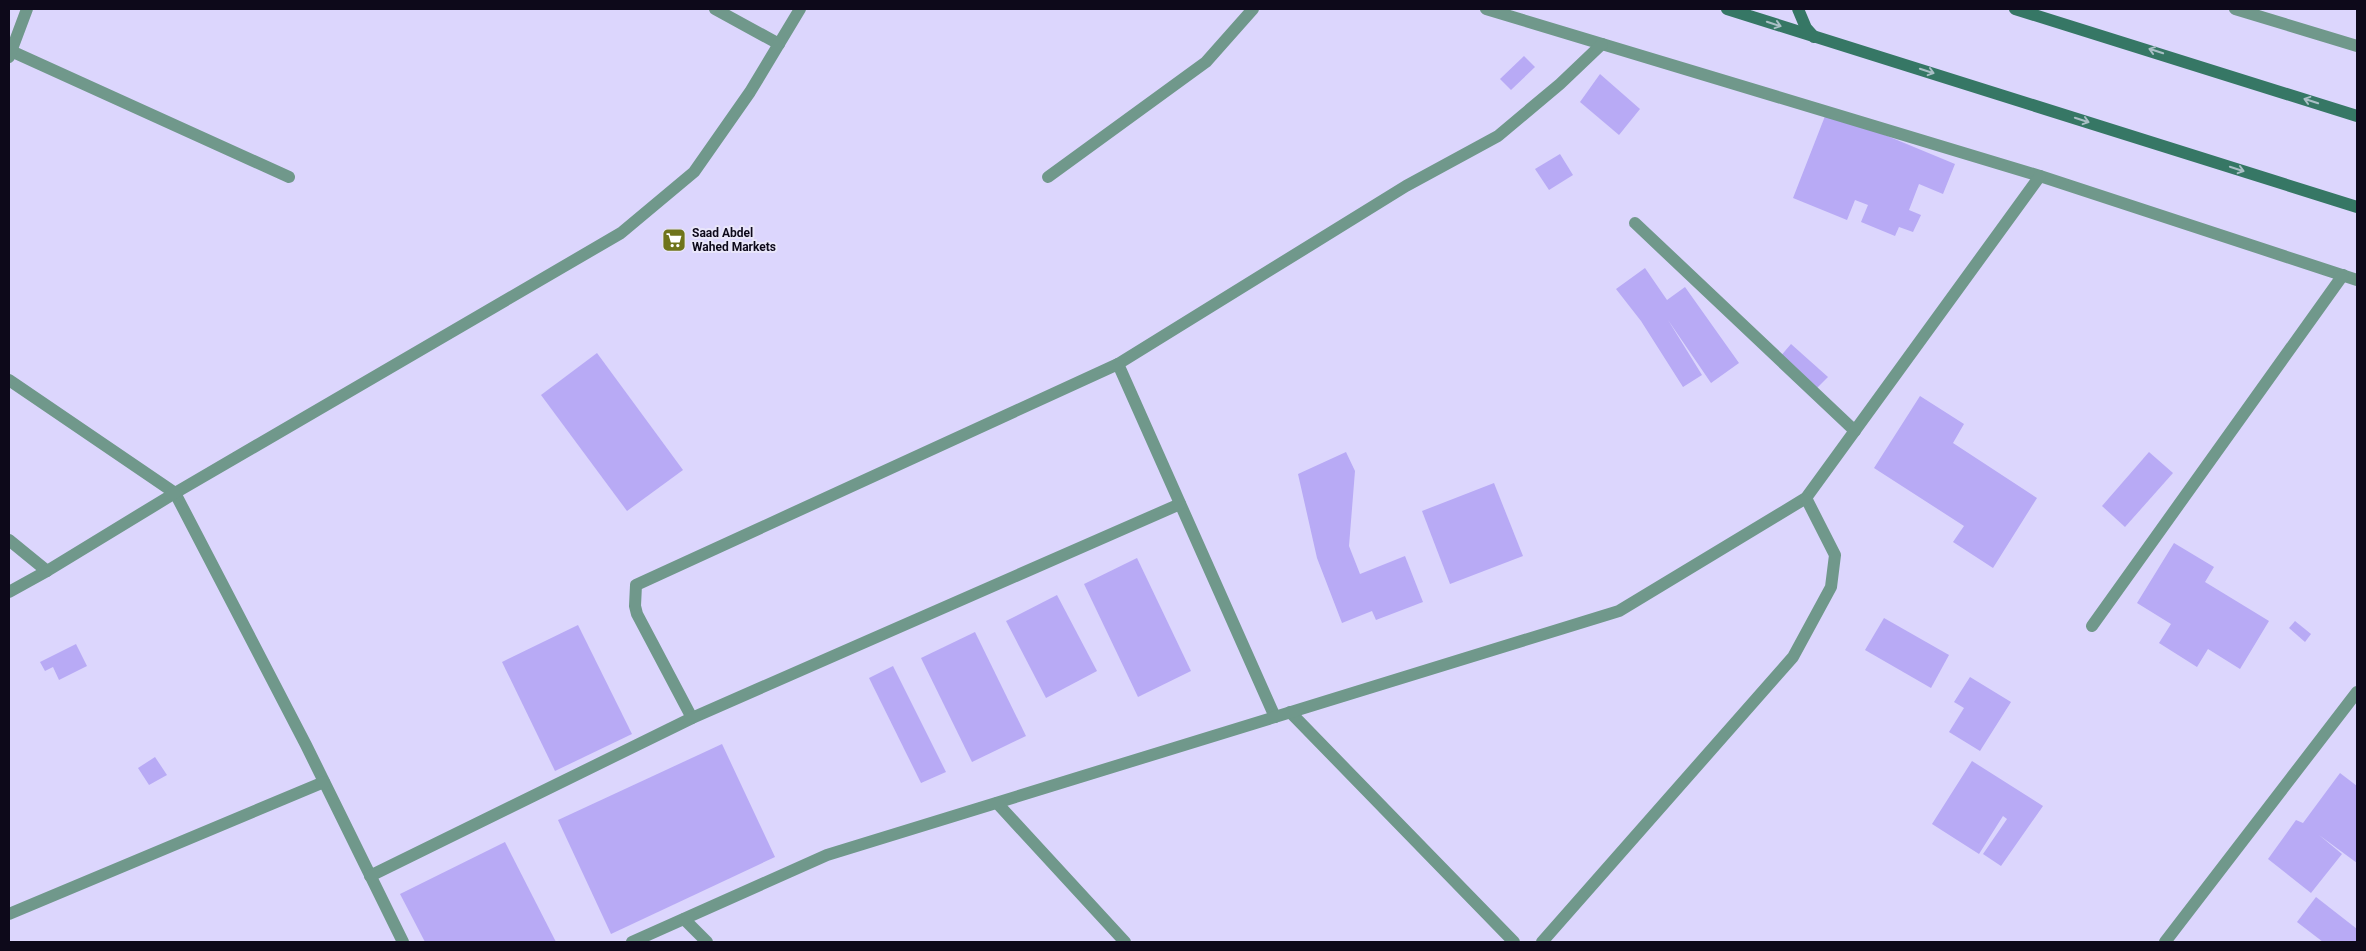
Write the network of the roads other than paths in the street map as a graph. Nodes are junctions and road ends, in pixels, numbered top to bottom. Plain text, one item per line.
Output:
1 (27, 9) edge
2 (715, 9) edge
3 (800, 9) edge
4 (1253, 9) edge
5 (1486, 9) edge
6 (1727, 9) edge
7 (1798, 9) edge
8 (2015, 9) edge
9 (2235, 9) edge
10 (15, 21) edge
11 (1814, 37) junction
12 (779, 44) junction
13 (1602, 44) junction
14 (2357, 46) edge
15 (10, 54) edge
16 (2357, 116) edge
17 (2040, 176) junction
18 (289, 177) dead end
19 (1048, 178) dead end
20 (2357, 207) edge
21 (1635, 223) dead end
22 (2342, 275) junction
23 (2357, 280) edge
24 (1118, 364) junction
25 (9, 380) edge
26 (1855, 431) junction
27 (175, 493) junction
28 (1806, 498) junction
29 (1180, 504) junction
30 (9, 540) edge
31 (47, 572) junction
32 (9, 592) edge
33 (2092, 626) dead end
34 (2357, 692) edge
35 (1290, 712) junction
36 (1276, 717) junction
37 (692, 718) junction
38 (324, 782) junction
39 (997, 802) junction
40 (370, 876) junction
41 (9, 914) edge
42 (684, 919) junction
43 (403, 942) edge
44 (632, 942) edge
45 (707, 942) edge
46 (1125, 942) edge
47 (1514, 942) edge
48 (1542, 942) edge
49 (2165, 942) edge

1 - 10 street
2 - 12 street
3 - 12 street
4 - 19 street
5 - 13 street
6 -> 11 street
7 - 11 street
16 -> 8 street
9 - 14 street
10 - 15 street
11 -> 20 street
12 - 27 street
13 - 17 street
13 - 24 street
15 - 18 street
17 - 22 street
17 - 26 street
21 - 26 street
22 - 23 street
22 - 33 street
24 - 29 street
24 - 37 street
25 - 27 street
26 - 28 street
27 - 31 street
27 - 38 street
28 - 35 street
28 - 48 street
29 - 36 street
29 - 37 street
30 - 31 street
31 - 32 street
34 - 49 street
35 - 36 street
35 - 47 street
36 - 39 street
37 - 40 street
38 - 40 street
38 - 41 street
39 - 42 street
39 - 46 street
40 - 43 street
42 - 44 street
42 - 45 street

